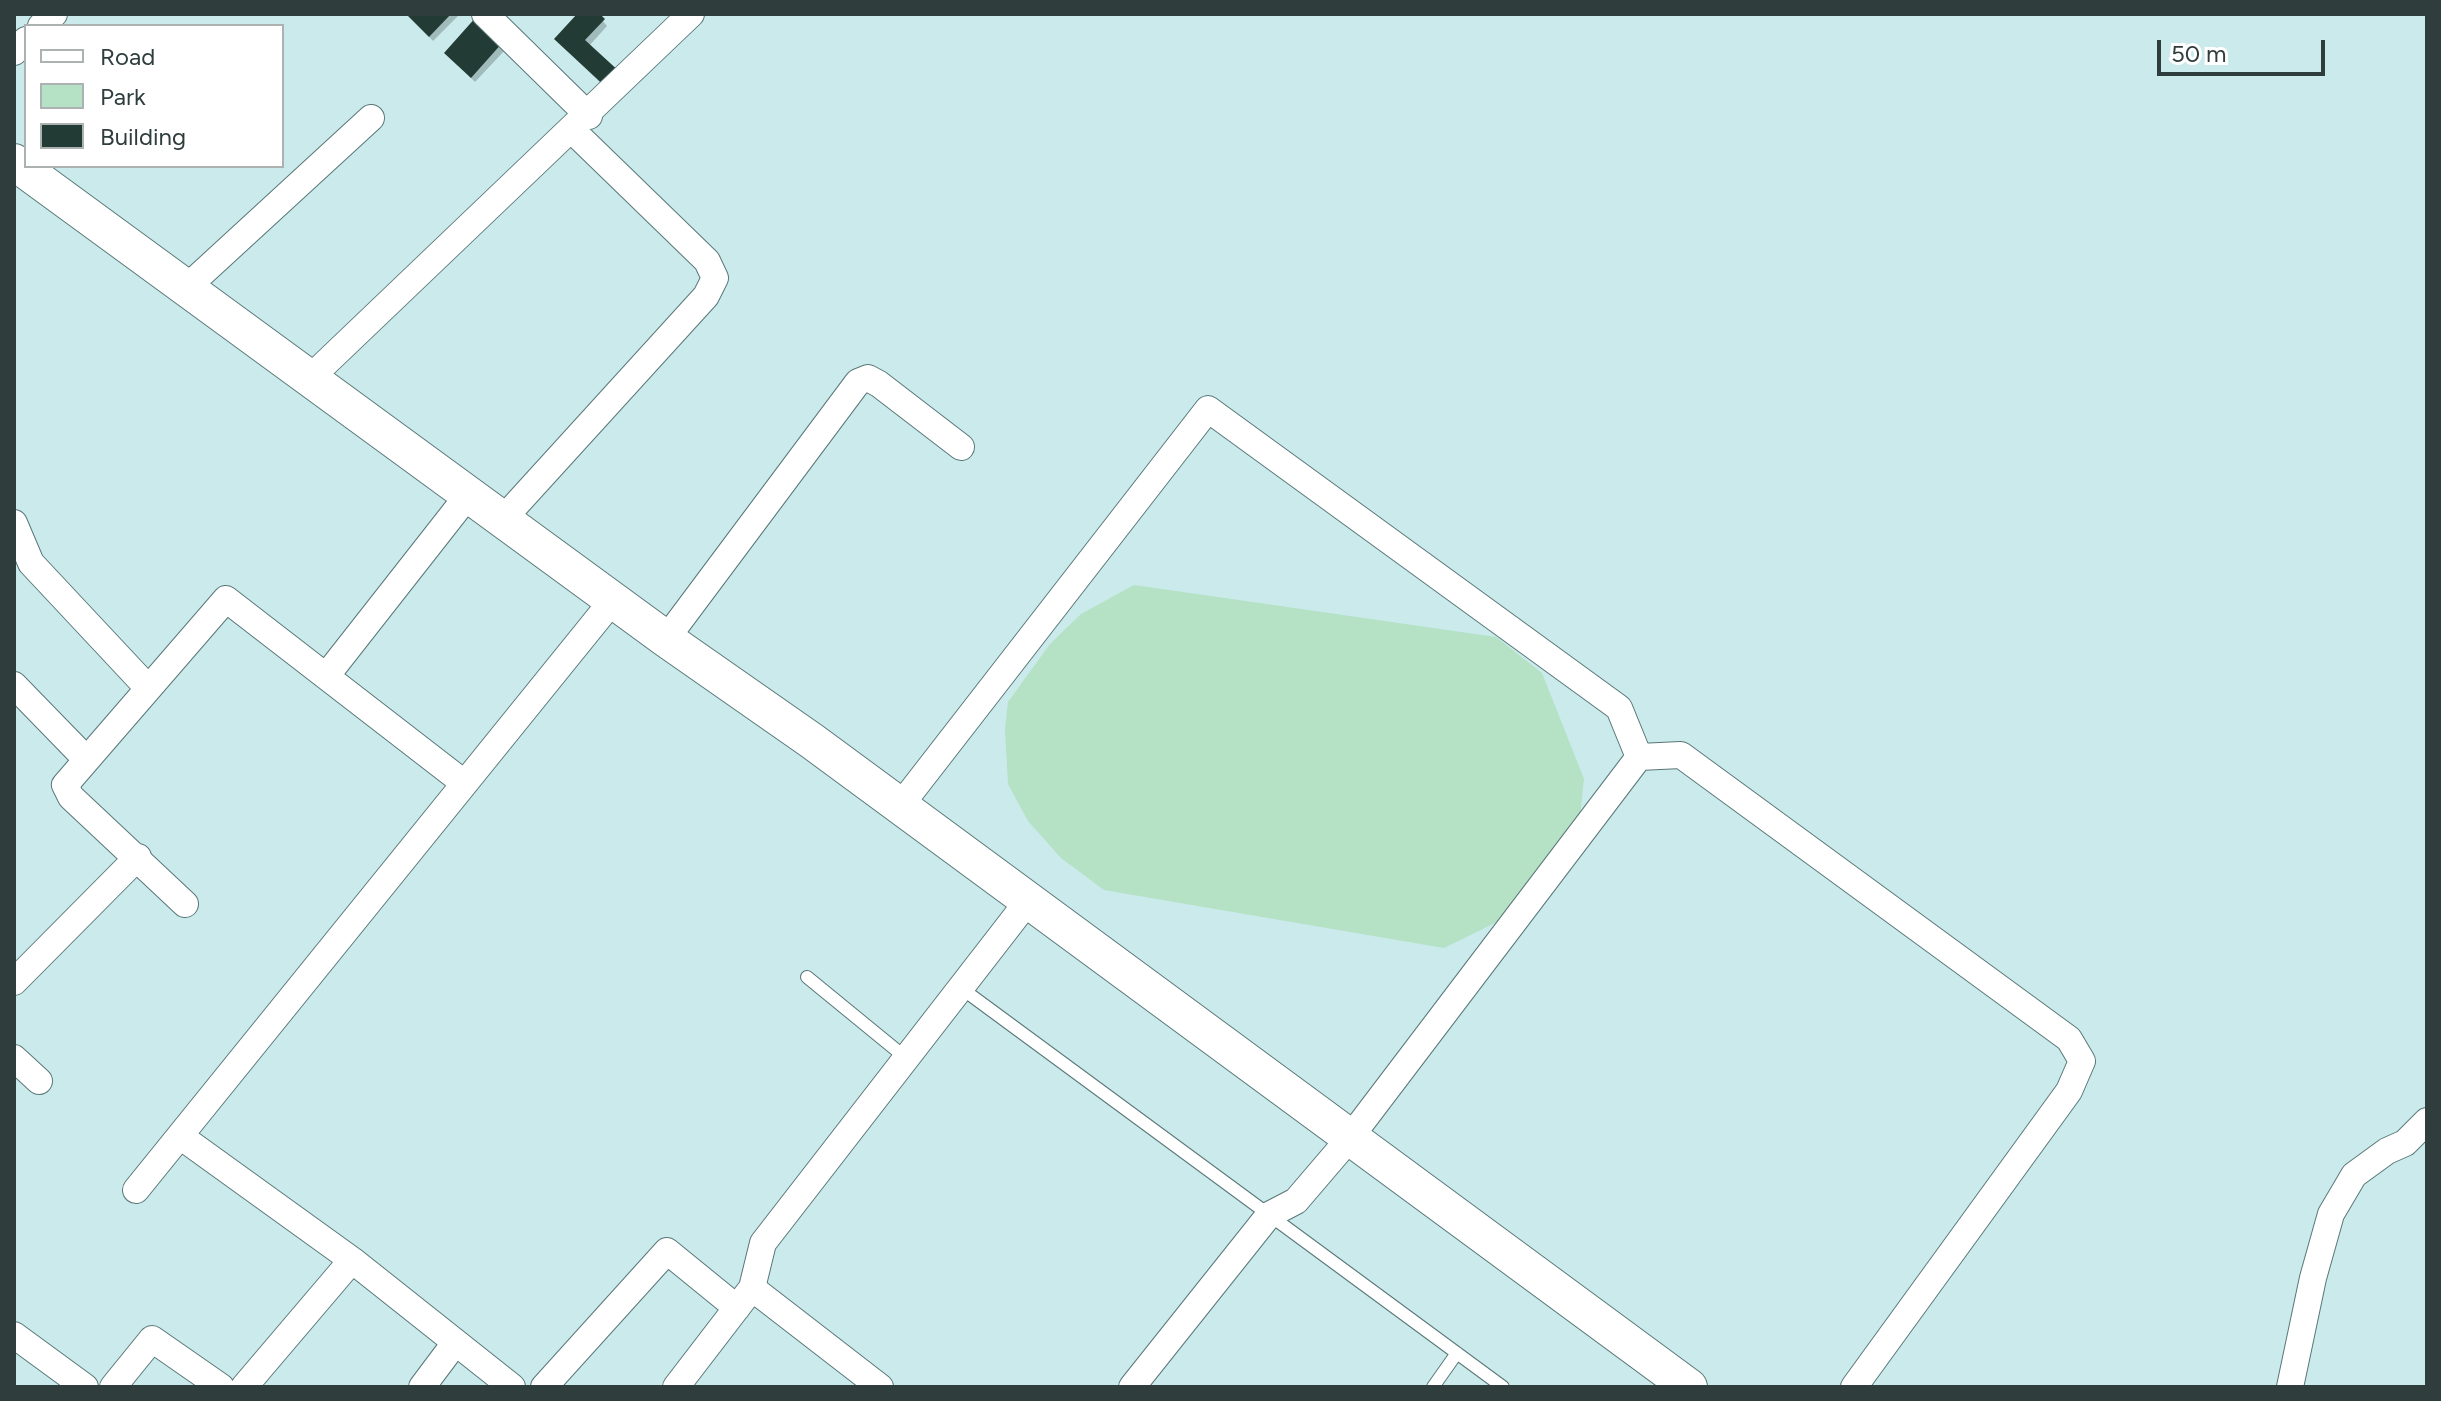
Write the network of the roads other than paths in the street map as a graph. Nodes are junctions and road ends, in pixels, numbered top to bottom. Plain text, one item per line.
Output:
1 (485, 14) edge
2 (691, 14) edge
3 (371, 118) dead end
4 (581, 123) junction
5 (14, 162) edge
6 (186, 288) junction
7 (310, 378) junction
8 (961, 447) dead end
9 (469, 494) junction
10 (503, 519) junction
11 (14, 523) edge
12 (613, 600) junction
13 (666, 639) junction
14 (327, 675) junction
15 (14, 685) edge
16 (148, 688) junction
17 (1639, 757) junction
18 (86, 759) junction
19 (464, 783) junction
20 (900, 806) junction
21 (138, 857) junction
22 (1028, 901) junction
23 (185, 904) dead end
24 (807, 977) dead end
25 (14, 982) edge
26 (961, 988) junction
27 (14, 1058) edge
28 (906, 1058) junction
29 (39, 1081) dead end
30 (2427, 1121) edge
31 (180, 1136) junction
32 (1349, 1139) junction
33 (136, 1190) dead end
34 (1269, 1215) junction
35 (352, 1260) junction
36 (744, 1298) junction
37 (14, 1335) edge
38 (455, 1343) junction
39 (1457, 1353) junction
40 (85, 1387) edge
41 (113, 1387) edge
42 (221, 1387) edge
43 (244, 1387) edge
44 (422, 1387) edge
45 (512, 1387) edge
46 (544, 1387) edge
47 (676, 1387) edge
48 (880, 1387) edge
49 (1132, 1387) edge
50 (1433, 1387) edge
51 (1503, 1387) edge
52 (1689, 1387) edge
53 (1854, 1387) edge
54 (2290, 1387) edge

1 - 4 street
2 - 4 street
3 - 6 street
4 - 7 street
4 - 10 street
5 - 6 street
6 - 7 street
7 - 9 street
8 - 13 street
9 - 10 street
9 - 14 street
10 - 12 street
11 - 16 street
12 - 13 street
12 - 19 street
13 - 20 street
14 - 16 street
14 - 19 street
15 - 18 street
16 - 18 street
17 - 20 street
17 - 32 street
17 - 53 street
18 - 21 street
19 - 31 street
20 - 22 street
21 - 23 street
21 - 25 street
22 - 26 street
22 - 32 street
24 - 28 lane
26 - 28 street
26 - 34 lane
27 - 29 street
28 - 36 street
30 - 54 street
31 - 33 street
31 - 35 street
32 - 34 street
32 - 52 street
34 - 39 lane
34 - 49 street
35 - 38 street
35 - 43 street
36 - 46 street
36 - 47 street
36 - 48 street
37 - 40 street
38 - 44 street
38 - 45 street
39 - 50 lane
39 - 51 lane
41 - 42 street

